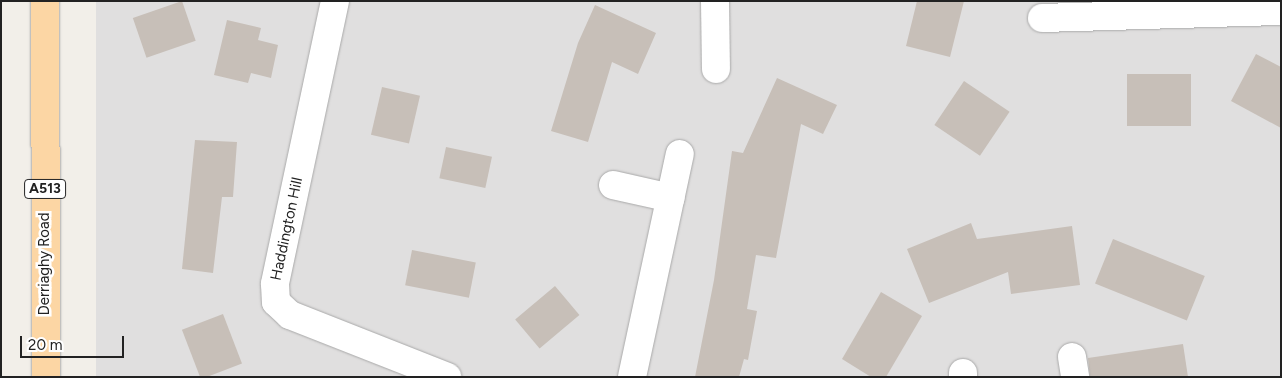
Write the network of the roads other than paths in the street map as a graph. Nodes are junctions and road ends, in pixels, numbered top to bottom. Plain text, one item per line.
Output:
1 (45, 1) edge
2 (335, 1) edge
3 (715, 1) edge
4 (1281, 11) edge
5 (1042, 18) dead end
6 (716, 69) dead end
7 (680, 154) dead end
8 (613, 186) dead end
9 (671, 198) junction
10 (46, 377) edge
11 (447, 377) edge
12 (632, 377) edge

1 - 10 main road, Derriaghy Road / A513
2 - 11 street, Haddington Hill
3 - 6 street
4 - 5 street
7 - 9 street
8 - 9 street
9 - 12 street

